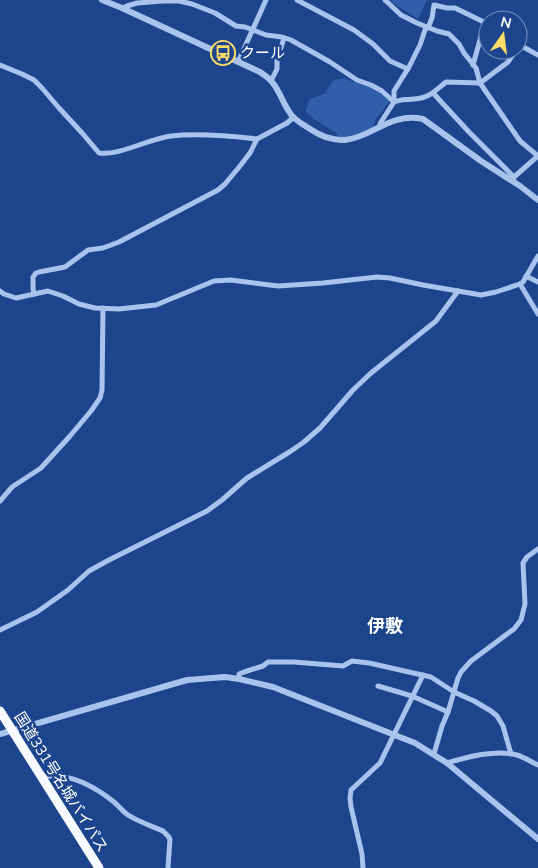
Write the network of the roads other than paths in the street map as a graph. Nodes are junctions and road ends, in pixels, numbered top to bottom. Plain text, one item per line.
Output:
1 (102, 0) edge
2 (266, 0) edge
3 (298, 0) edge
4 (384, 0) edge
5 (120, 5) edge
6 (478, 19) edge
7 (427, 27) junction
8 (252, 30) junction
9 (284, 38) junction
10 (478, 49) edge
11 (509, 60) edge
12 (238, 62) junction
13 (0, 65) edge
14 (473, 65) junction
15 (408, 69) junction
16 (271, 80) junction
17 (480, 83) junction
18 (433, 93) junction
19 (394, 102) junction
20 (294, 117) junction
21 (379, 127) junction
22 (257, 140) junction
23 (538, 156) edge
24 (514, 179) junction
25 (538, 200) edge
26 (538, 256) edge
27 (526, 276) junction
28 (538, 282) edge
29 (520, 284) junction
30 (0, 291) edge
31 (458, 291) junction
32 (34, 294) junction
33 (103, 308) junction
34 (538, 314) edge
35 (0, 501) edge
36 (538, 549) edge
37 (0, 630) edge
38 (423, 674) junction
39 (239, 679) junction
40 (378, 686) dead end
41 (454, 692) junction
42 (412, 696) junction
43 (0, 711) edge
44 (448, 712) junction
45 (12, 730) junction
46 (0, 734) edge
47 (394, 735) junction
48 (434, 754) junction
49 (511, 754) junction
50 (447, 764) junction
51 (538, 765) edge
52 (41, 777) junction
53 (538, 839) edge
54 (99, 868) edge
55 (168, 868) edge
56 (363, 868) edge

1 - 5 street
2 - 8 street
3 - 15 street
4 - 7 street
5 - 8 street
5 - 12 street
6 - 7 street
7 - 14 street
7 - 15 street
8 - 9 street
8 - 12 street
9 - 16 street
9 - 19 street
10 - 14 street
11 - 17 street
12 - 16 street
13 - 22 street
14 - 17 street
15 - 19 street
16 - 20 street
17 - 18 street
17 - 23 street
18 - 19 street
18 - 24 street
19 - 21 street
20 - 21 street
20 - 22 street
21 - 24 street
22 - 32 street
23 - 24 street
24 - 25 street
26 - 27 street
27 - 28 street
27 - 29 street
29 - 31 street
29 - 34 street
30 - 32 street
31 - 33 street
31 - 37 street
32 - 33 street
33 - 35 street
36 - 41 street
38 - 39 street
38 - 41 street
38 - 42 street
39 - 45 street
39 - 47 street
40 - 42 street
41 - 44 street
41 - 49 street
42 - 44 street
42 - 47 street
43 - 45 highway, 国道331号名城バイパス
44 - 48 street
45 - 46 street
45 - 52 highway, 国道331号名城バイパス
47 - 48 street
47 - 56 street
48 - 50 street
49 - 50 street
49 - 51 street
50 - 53 street
52 - 54 highway, 国道331号名城バイパス
52 - 55 street

